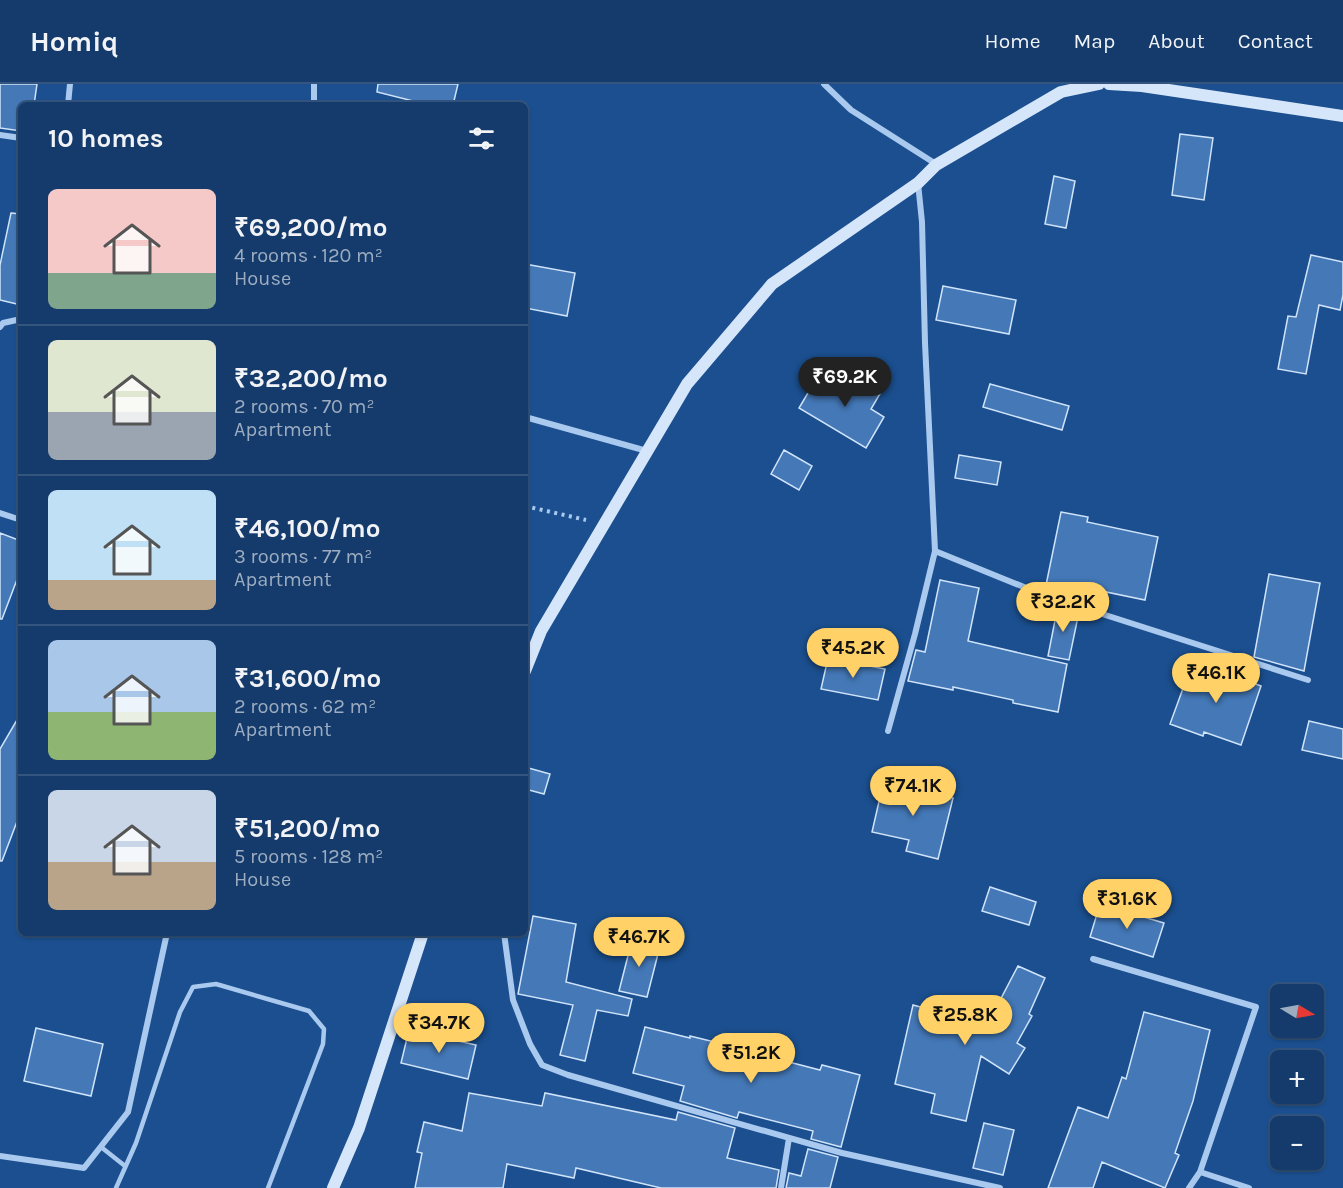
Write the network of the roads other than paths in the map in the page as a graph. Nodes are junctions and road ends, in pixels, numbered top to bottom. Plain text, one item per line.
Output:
1 (70, 84) edge
2 (314, 84) edge
3 (824, 84) edge
4 (1099, 84) edge
5 (1109, 84) edge
6 (68, 102) edge
7 (314, 102) edge
8 (1343, 116) edge
9 (0, 135) edge
10 (18, 138) edge
11 (936, 165) junction
12 (918, 183) junction
13 (18, 320) edge
14 (0, 327) edge
15 (528, 418) edge
16 (647, 451) junction
17 (0, 513) edge
18 (18, 519) edge
19 (935, 550) junction
20 (528, 664) edge
21 (1308, 680) dead end
22 (888, 731) dead end
23 (166, 936) edge
24 (422, 936) edge
25 (504, 936) edge
26 (1093, 959) dead end
27 (789, 1138) junction
28 (101, 1147) junction
29 (0, 1156) edge
30 (125, 1167) junction
31 (1200, 1172) junction
32 (116, 1188) edge
33 (268, 1188) edge
34 (333, 1188) edge
35 (781, 1188) edge
36 (1000, 1188) edge
37 (1189, 1188) edge
38 (1249, 1188) edge

1 - 6 street
2 - 7 street
3 - 11 street
4 - 11 main road
5 - 8 main road
9 - 10 street
11 - 12 main road
12 - 16 main road
12 - 19 street
13 - 14 street
15 - 16 street
16 - 20 main road
17 - 18 street
19 - 21 street
19 - 22 street
23 - 28 street
24 - 34 main road
25 - 27 street
26 - 31 street
27 - 35 street
27 - 36 street
28 - 29 street
28 - 30 lane
30 - 32 lane
30 - 33 lane
31 - 37 street
31 - 38 street

